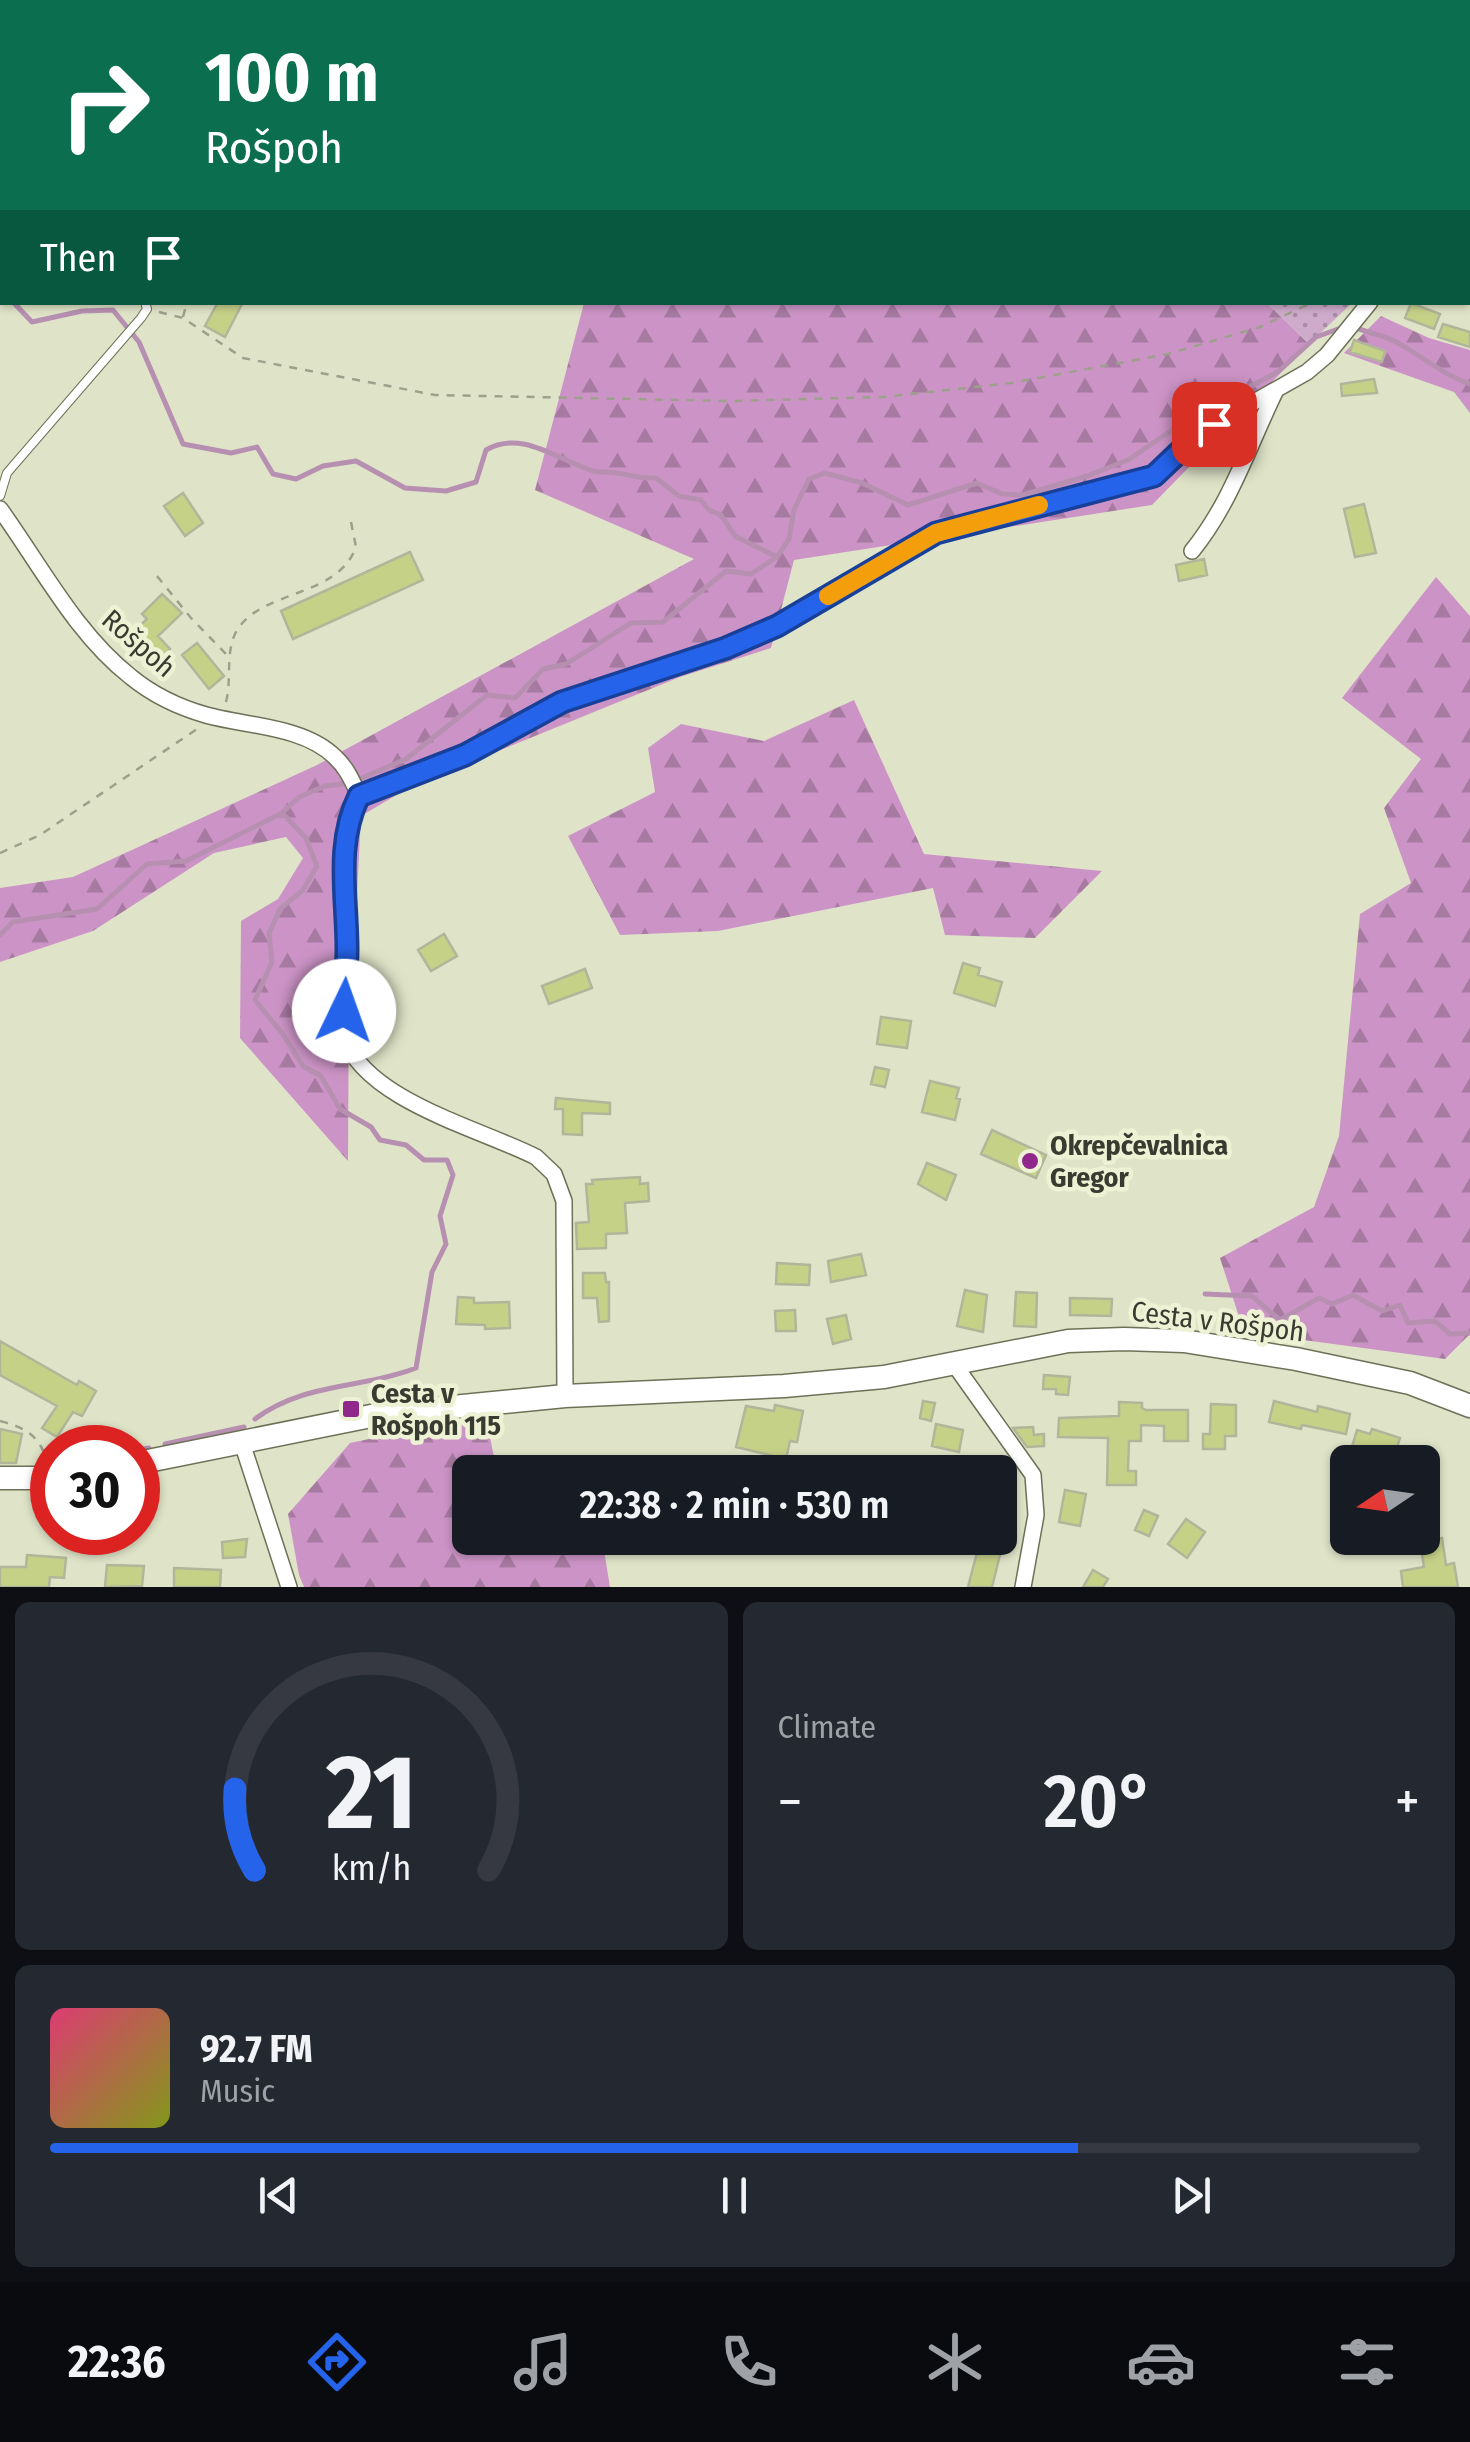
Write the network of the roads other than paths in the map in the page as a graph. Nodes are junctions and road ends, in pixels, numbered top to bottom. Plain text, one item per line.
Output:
1 (1365, 307) edge
2 (144, 310) edge
3 (1276, 390) junction
4 (3, 474) edge
5 (0, 496) edge
6 (0, 510) edge
7 (1192, 551) dead end
8 (354, 784) junction
9 (954, 1364) junction
10 (565, 1396) junction
11 (1470, 1406) edge
12 (242, 1444) junction
13 (160, 1459) edge
14 (30, 1479) edge
15 (1, 1480) edge
16 (289, 1587) edge
17 (1023, 1587) edge

1 - 3 street
2 - 4 lane
3 - 7 street
3 - 8 street
4 - 5 lane
6 - 8 street, Rošpoh
8 - 10 street
9 - 10 street, Cesta v Rošpoh
9 - 11 street, Cesta v Rošpoh
9 - 17 street
10 - 12 street, Cesta v Rošpoh
12 - 13 street, Cesta v Rošpoh
12 - 16 street
14 - 15 street

